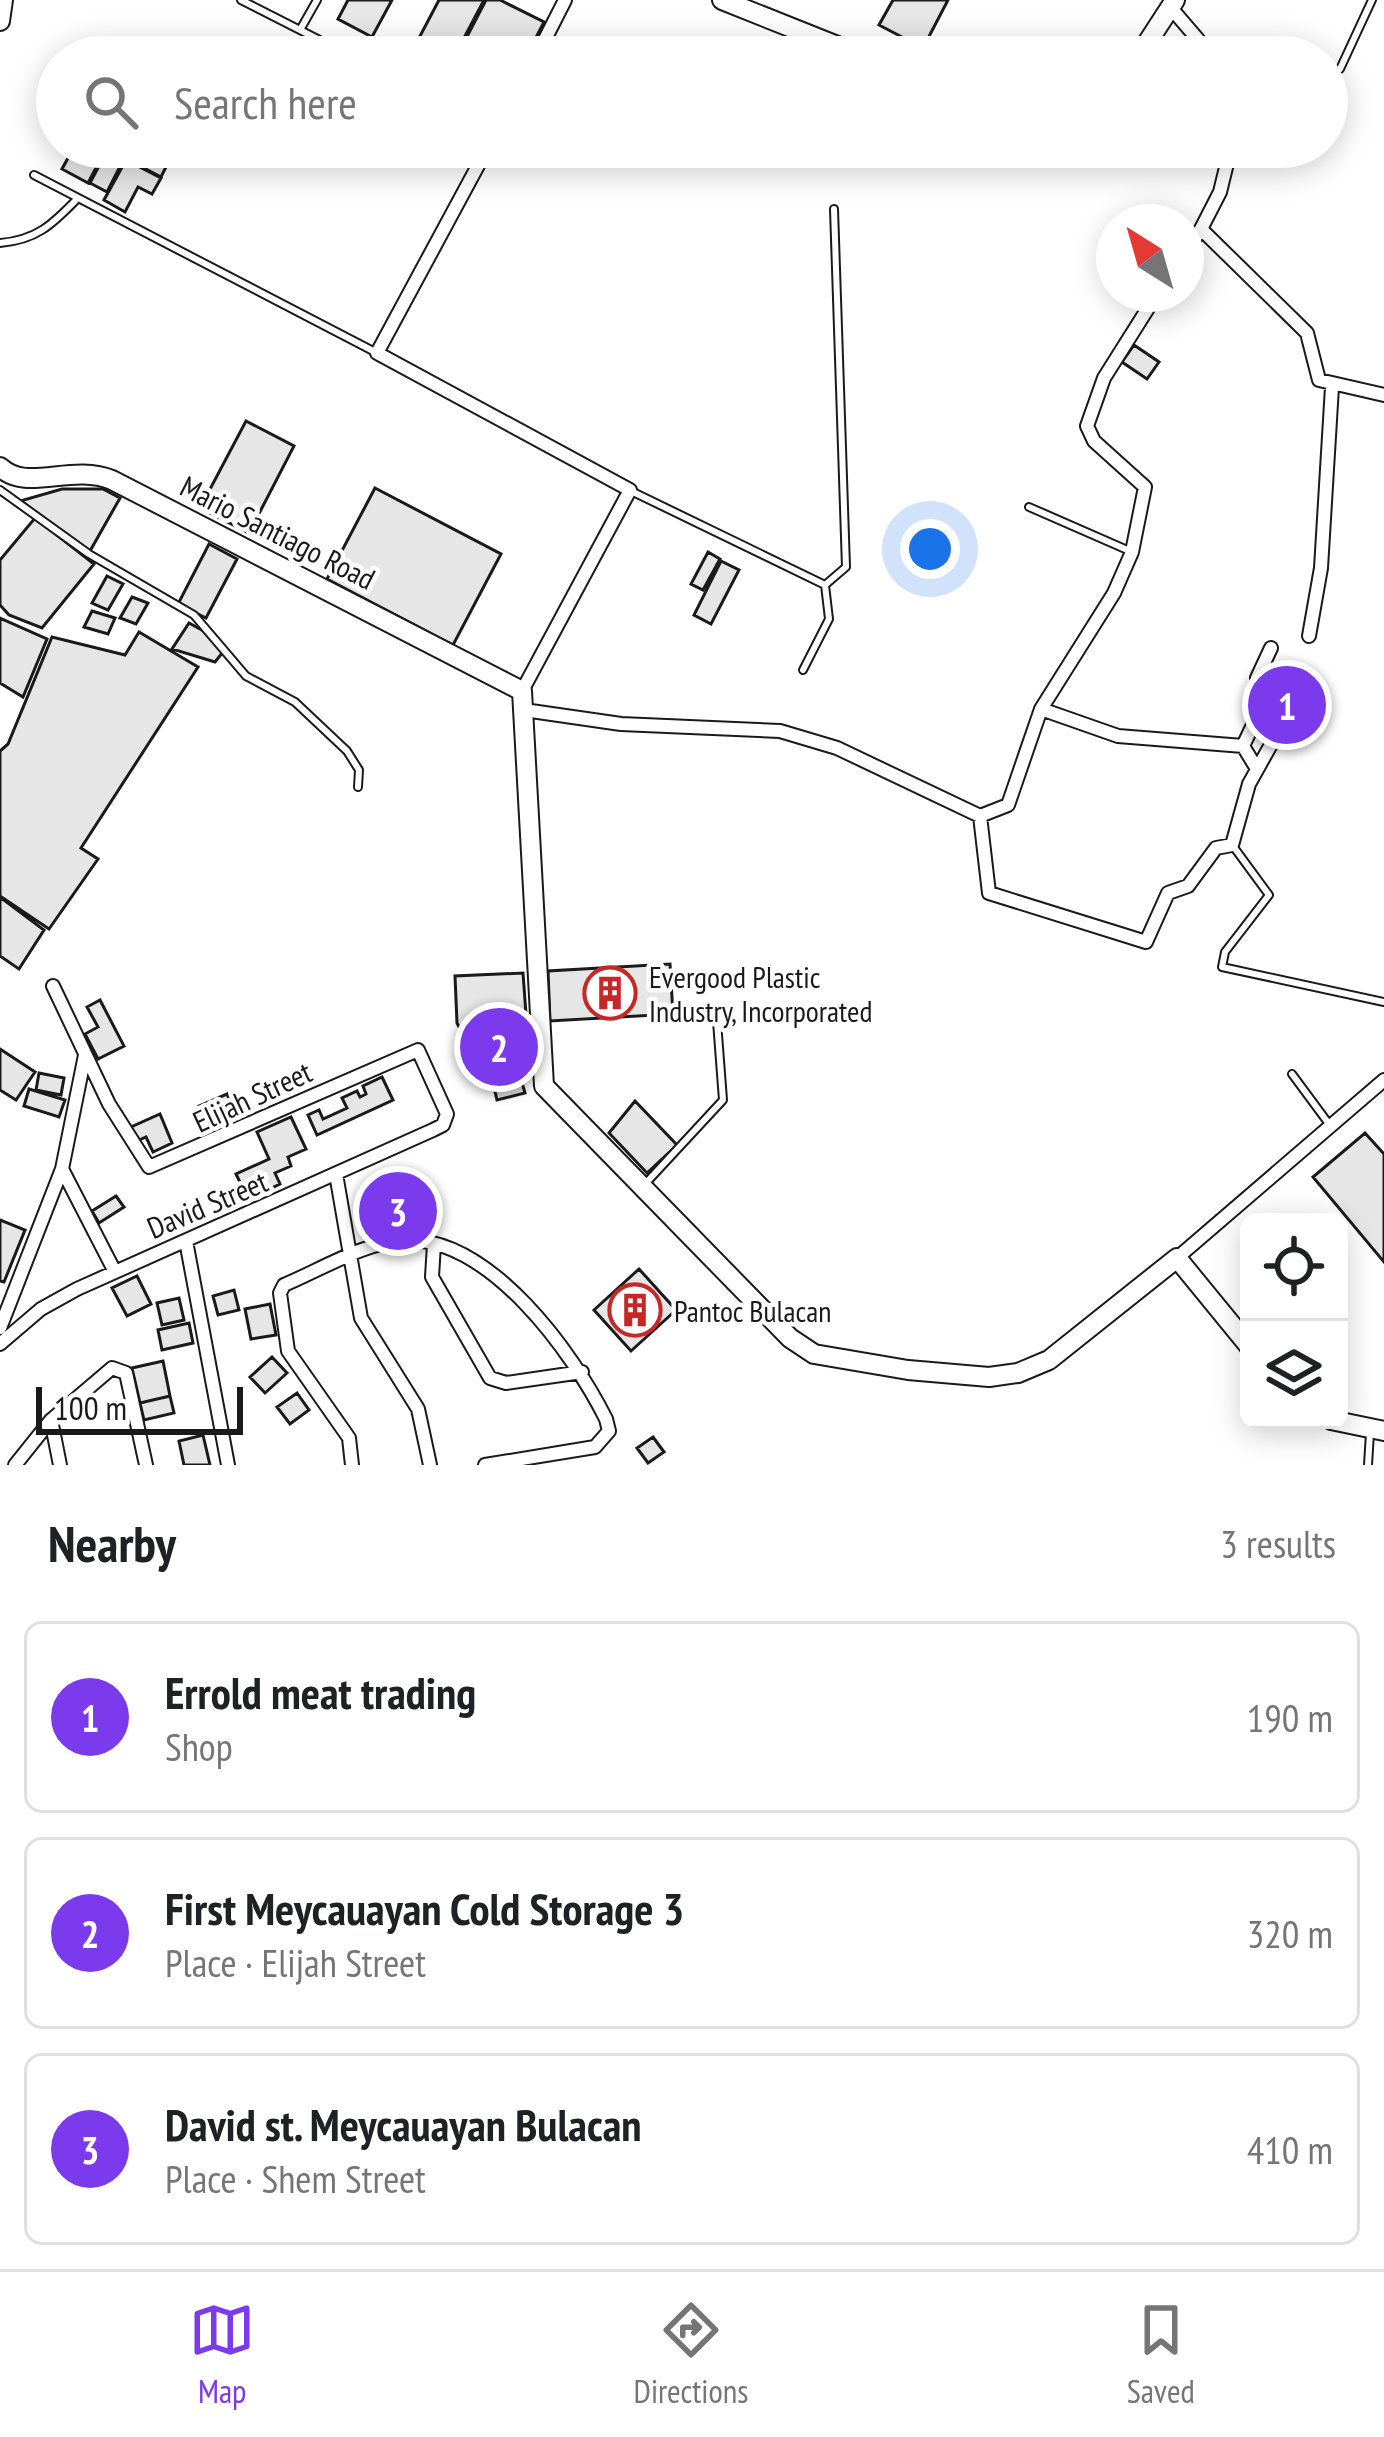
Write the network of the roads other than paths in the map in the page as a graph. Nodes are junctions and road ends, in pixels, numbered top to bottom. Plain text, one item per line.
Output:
1 (3, 0) edge
2 (241, 0) edge
3 (317, 0) edge
4 (566, 0) edge
5 (722, 0) edge
6 (1372, 0) edge
7 (1173, 4) edge
8 (0, 21) edge
9 (300, 30) junction
10 (312, 36) edge
11 (547, 36) edge
12 (812, 36) edge
13 (1152, 36) edge
14 (1197, 36) edge
15 (1348, 52) edge
16 (477, 168) edge
17 (1226, 168) edge
18 (34, 176) dead end
19 (78, 199) junction
20 (834, 208) dead end
21 (1204, 223) edge
22 (1204, 232) edge
23 (0, 243) edge
24 (1146, 312) edge
25 (377, 353) junction
26 (1332, 387) junction
27 (1384, 395) edge
28 (0, 467) edge
29 (0, 490) edge
30 (630, 490) junction
31 (1029, 507) dead end
32 (1132, 551) junction
33 (825, 585) junction
34 (1309, 636) dead end
35 (1271, 648) dead end
36 (802, 670) dead end
37 (1271, 687) junction
38 (523, 700) junction
39 (1041, 709) junction
40 (1243, 746) junction
41 (1257, 770) junction
42 (358, 787) dead end
43 (980, 816) junction
44 (1232, 845) junction
45 (53, 986) dead end
46 (1384, 1002) edge
47 (716, 1008) dead end
48 (85, 1055) junction
49 (1292, 1074) dead end
50 (1384, 1080) edge
51 (443, 1125) joint
52 (1332, 1129) junction
53 (62, 1169) junction
54 (337, 1174) junction
55 (642, 1187) junction
56 (186, 1240) junction
57 (434, 1244) junction
58 (352, 1256) junction
59 (1177, 1258) junction
60 (114, 1270) junction
61 (0, 1328) edge
62 (1240, 1335) edge
63 (0, 1344) edge
64 (582, 1372) junction
65 (50, 1420) junction
66 (1377, 1430) edge
67 (15, 1465) edge
68 (60, 1465) edge
69 (146, 1465) edge
70 (228, 1465) edge
71 (352, 1465) edge
72 (430, 1465) edge
73 (485, 1465) edge
74 (1367, 1465) edge

1 - 8 street
2 - 9 lane
3 - 9 lane
4 - 11 street
5 - 12 street
6 - 15 lane
7 - 13 street
7 - 14 street
9 - 10 lane
16 - 25 street
17 - 21 street
18 - 19 lane
19 - 23 lane
19 - 25 lane
20 - 33 lane
22 - 26 street
24 - 32 street
25 - 30 street
26 - 27 street
26 - 34 street
28 - 38 street, Mario Santiago Road
29 - 42 lane
30 - 33 lane
30 - 38 street
31 - 32 lane
32 - 39 street
33 - 36 lane
35 - 37 street
37 - 40 street
37 - 41 street
38 - 43 street
38 - 55 street
39 - 40 street
39 - 43 street
40 - 41 street
41 - 44 street
43 - 44 street
44 - 46 lane
45 - 48 street, Elijah Street
47 - 55 lane
48 - 51 street, Elijah Street
48 - 53 street
49 - 52 lane
50 - 52 street
51 - 54 street, David Street
52 - 59 street
53 - 60 street
53 - 61 street
54 - 56 street, David Street
54 - 58 street
55 - 59 street
56 - 60 street, David Street
56 - 70 street
57 - 58 street
57 - 64 street
57 - 64 street
58 - 71 street
58 - 72 street
59 - 62 street
60 - 63 street, David Street
64 - 73 street
65 - 67 street
65 - 68 street
65 - 69 street
66 - 74 lane

